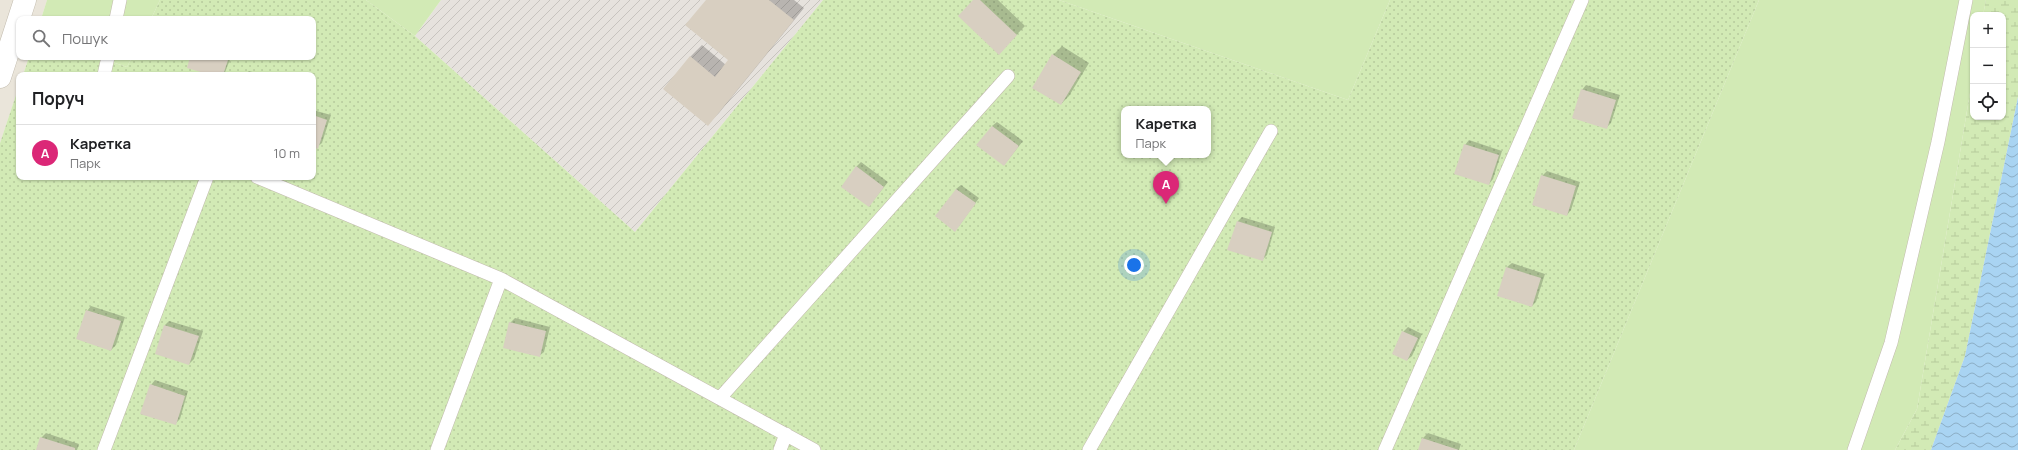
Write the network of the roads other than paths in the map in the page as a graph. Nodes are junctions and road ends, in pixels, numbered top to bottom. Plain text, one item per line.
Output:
1 (25, 0) edge
2 (120, 0) edge
3 (1582, 0) edge
4 (1966, 0) edge
5 (20, 16) edge
6 (117, 16) edge
7 (16, 27) edge
8 (107, 60) edge
9 (105, 72) edge
10 (0, 76) edge
11 (1008, 76) dead end
12 (1271, 131) dead end
13 (206, 180) edge
14 (264, 180) edge
15 (501, 279) junction
16 (720, 398) junction
17 (786, 434) junction
18 (104, 450) edge
19 (437, 450) edge
20 (780, 450) edge
21 (814, 450) edge
22 (1089, 450) edge
23 (1385, 450) edge
24 (1854, 450) edge

1 - 5 street
2 - 6 lane
3 - 23 lane
4 - 24 lane
7 - 10 street
8 - 9 lane
11 - 16 lane
12 - 22 lane
13 - 18 lane
14 - 15 lane
15 - 16 lane
15 - 19 lane
16 - 17 lane
17 - 20 lane
17 - 21 lane

